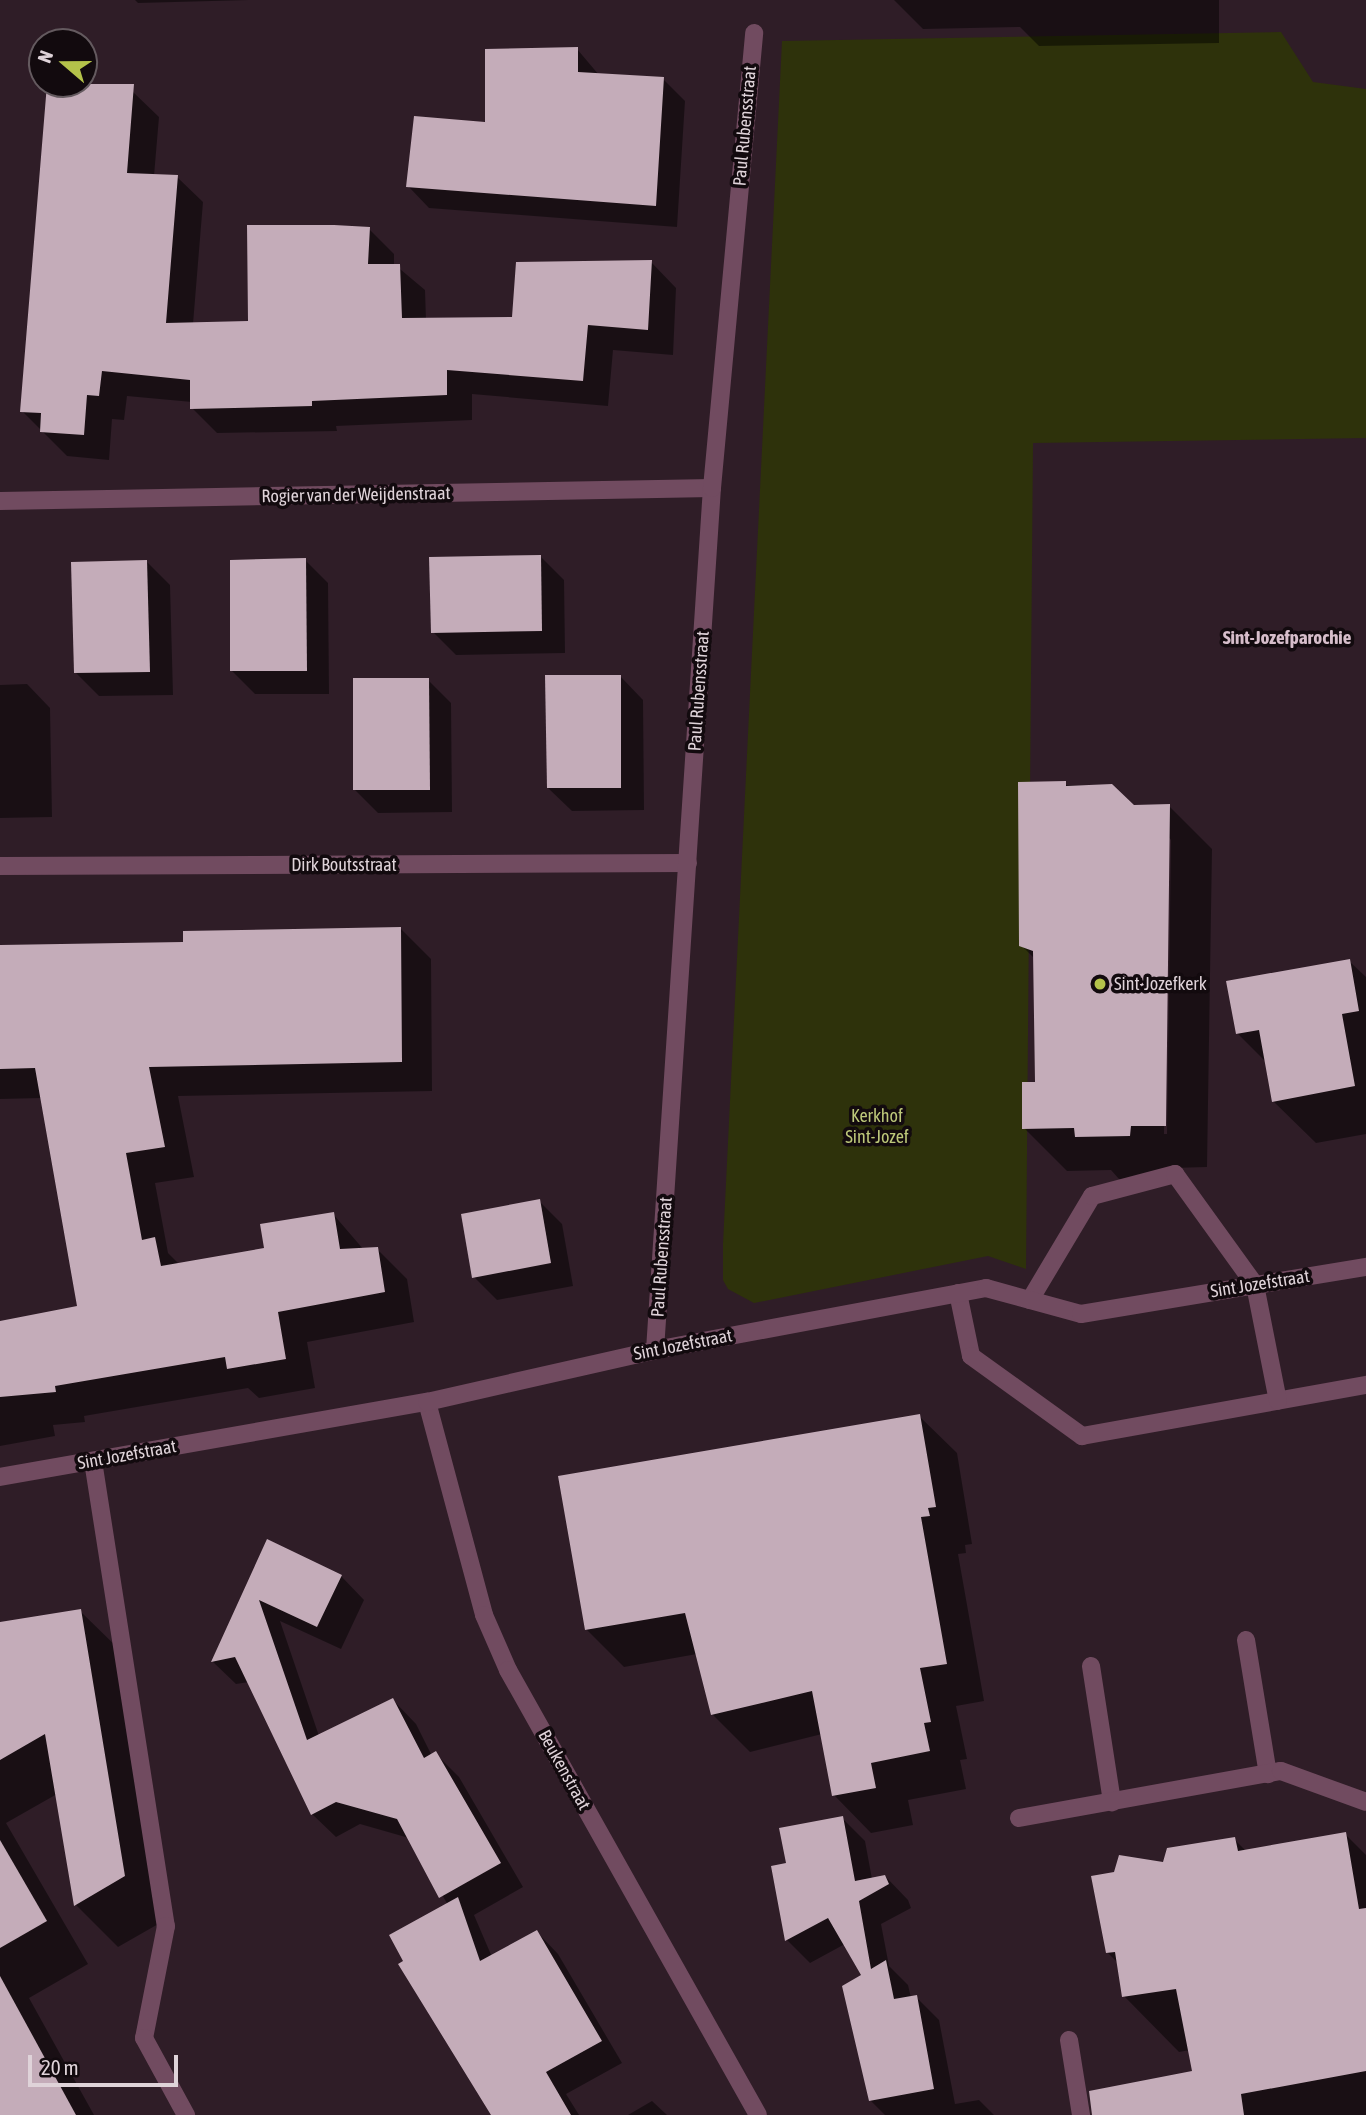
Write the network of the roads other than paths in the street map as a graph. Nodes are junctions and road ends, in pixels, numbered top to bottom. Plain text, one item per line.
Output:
1 (754, 33) dead end
2 (712, 488) junction
3 (0, 501) edge
4 (688, 863) junction
5 (0, 866) edge
6 (1366, 1267) edge
7 (1255, 1285) junction
8 (958, 1293) junction
9 (1030, 1300) junction
10 (655, 1350) junction
11 (1366, 1385) edge
12 (1278, 1401) junction
13 (427, 1402) junction
14 (93, 1461) junction
15 (0, 1477) edge
16 (1246, 1640) dead end
17 (1091, 1666) dead end
18 (1268, 1774) junction
19 (1112, 1802) junction
20 (1366, 1802) edge
21 (1019, 1818) dead end
22 (1069, 2040) dead end
23 (186, 2115) edge
24 (758, 2115) edge
25 (1081, 2115) edge

1 - 2 street, Paul Rubensstraat
2 - 3 street, Rogier van der Weijdenstraat
2 - 4 street, Paul Rubensstraat
4 - 5 street, Dirk Boutsstraat
4 - 10 street, Paul Rubensstraat
6 - 7 street, Sint Jozefstraat
7 - 9 street, Sint Jozefstraat
7 - 9 street
7 - 12 street
8 - 9 street, Sint Jozefstraat
8 - 10 street, Sint Jozefstraat
8 - 12 street
10 - 13 street, Sint Jozefstraat
11 - 12 street
13 - 14 street, Sint Jozefstraat
13 - 24 street, Beukenstraat
14 - 15 street, Sint Jozefstraat
14 - 23 street
16 - 18 street
17 - 19 street
18 - 19 street
18 - 20 street
19 - 21 street
22 - 25 street

